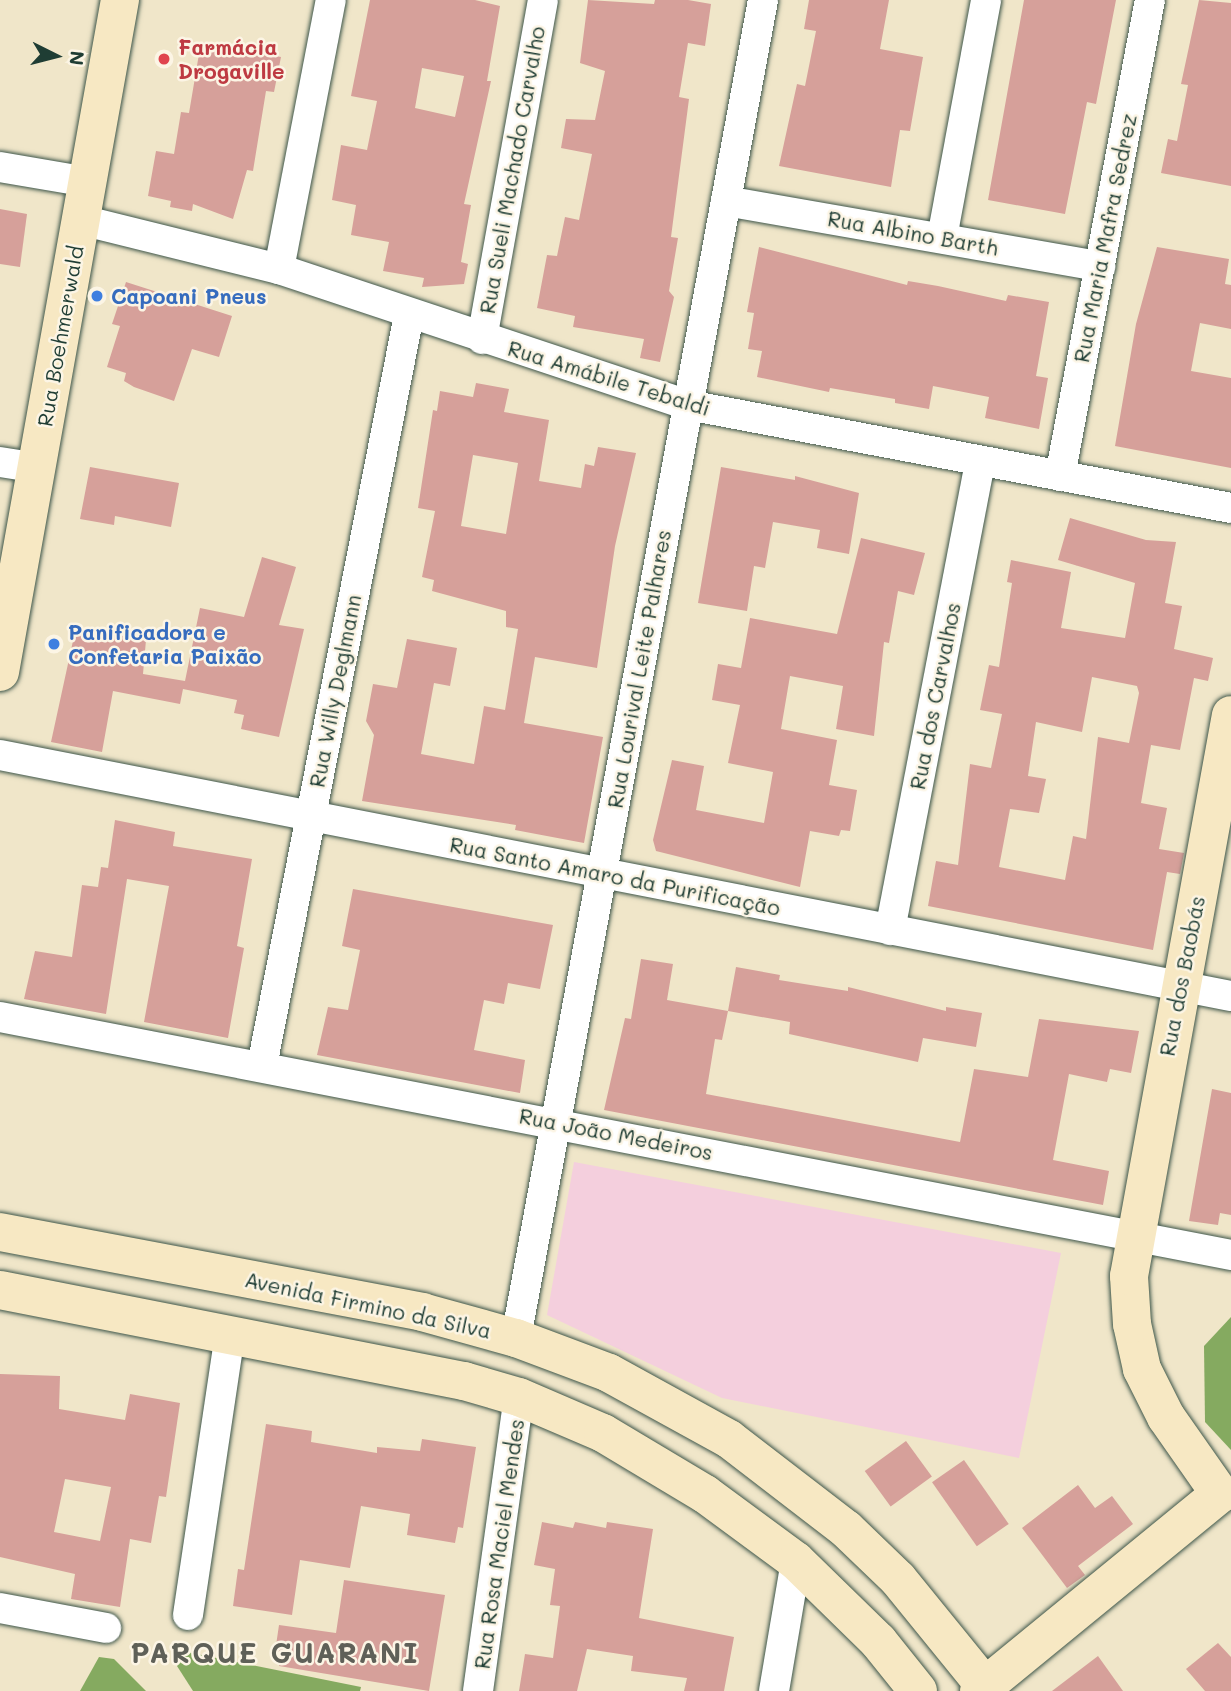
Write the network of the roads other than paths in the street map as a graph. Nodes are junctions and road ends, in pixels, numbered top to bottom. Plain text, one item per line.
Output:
1 (121, 0) edge
2 (331, 0) edge
3 (543, 0) edge
4 (763, 0) edge
5 (986, 0) edge
6 (1150, 0) edge
7 (0, 167) edge
8 (88, 182) junction
9 (726, 201) junction
10 (81, 220) junction
11 (942, 238) junction
12 (1100, 266) junction
13 (279, 270) junction
14 (408, 315) junction
15 (482, 339) junction
16 (688, 405) junction
17 (980, 462) junction
18 (18, 465) edge
19 (1060, 477) junction
20 (1231, 508) edge
21 (0, 672) edge
22 (1231, 715) edge
23 (0, 755) edge
24 (311, 816) junction
25 (602, 873) junction
26 (890, 930) junction
27 (1180, 986) junction
28 (1231, 996) edge
29 (0, 1017) edge
30 (262, 1066) junction
31 (556, 1122) junction
32 (0, 1232) edge
33 (1133, 1236) junction
34 (1231, 1255) edge
35 (0, 1290) edge
36 (230, 1333) junction
37 (516, 1338) junction
38 (519, 1397) junction
39 (1227, 1498) edge
40 (796, 1561) junction
41 (0, 1608) edge
42 (188, 1615) dead end
43 (106, 1628) dead end
44 (985, 1689) edge
45 (478, 1691) edge
46 (774, 1691) edge
47 (918, 1691) edge

1 - 8 street, Rua Boehmerwald
2 - 13 street
3 - 15 street, Rua Sueli Machado Carvalho
4 - 9 street, Rua Lourival Leite Palhares
5 - 11 street
6 - 12 street, Rua Maria Mafra Sedrez
7 - 8 street
8 - 10 street, Rua Boehmerwald
9 - 11 street, Rua Albino Barth
9 - 16 street, Rua Lourival Leite Palhares
10 - 13 street, Rua Amábile Tebaldi
10 - 18 street, Rua Boehmerwald
11 - 12 street, Rua Albino Barth
12 - 19 street, Rua Maria Mafra Sedrez
13 - 14 street, Rua Amábile Tebaldi
14 - 15 street, Rua Amábile Tebaldi
14 - 24 street, Rua Willy Deglmann
15 - 16 street, Rua Amábile Tebaldi
16 - 17 street, Rua Amábile Tebaldi
16 - 25 street, Rua Lourival Leite Palhares
17 - 19 street, Rua Amábile Tebaldi
17 - 26 street, Rua dos Carvalhos
18 - 21 street, Rua Boehmerwald
19 - 20 street, Rua Amábile Tebaldi
22 - 27 street, Rua dos Baobás
23 - 24 street, Rua Santo Amaro da Purificação
24 - 25 street, Rua Santo Amaro da Purificação
24 - 30 street, Rua Willy Deglmann
25 - 26 street, Rua Santo Amaro da Purificação
25 - 31 street, Rua Lourival Leite Palhares
26 - 27 street, Rua Santo Amaro da Purificação
27 - 28 street, Rua Santo Amaro da Purificação
27 - 33 street, Rua dos Baobás
29 - 30 street, Rua João Medeiros
30 - 31 street, Rua João Medeiros
31 - 33 street, Rua João Medeiros
31 - 37 street, Rua Lourival Leite Palhares
32 - 37 street, Avenida Firmino da Silva
33 - 34 street, Rua João Medeiros
33 - 39 street, Rua dos Baobás
35 - 36 street
36 - 38 street
36 - 42 street
37 - 44 street, Avenida Firmino da Silva
38 - 40 street
38 - 45 street, Rua Rosa Maciel Mendes
39 - 44 street
40 - 46 street
40 - 47 street
41 - 43 street

